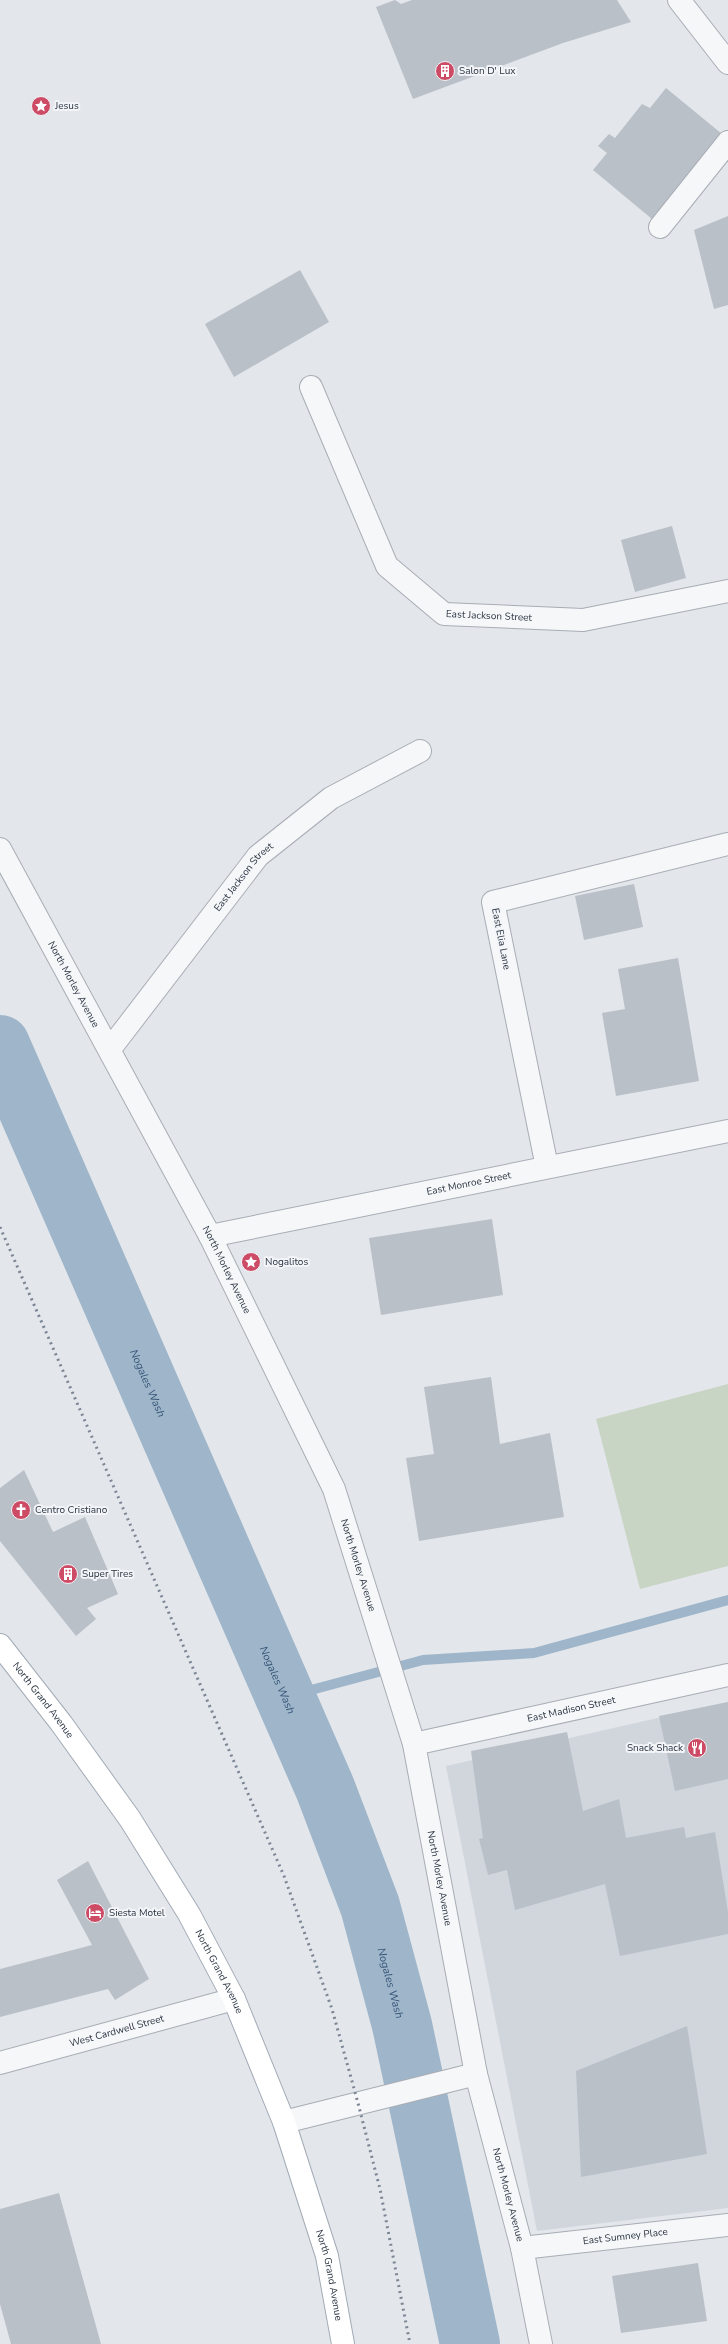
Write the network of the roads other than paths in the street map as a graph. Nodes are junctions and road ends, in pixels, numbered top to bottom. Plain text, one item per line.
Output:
1 (679, 0) edge
2 (728, 62) edge
3 (728, 142) edge
4 (660, 226) dead end
5 (311, 387) dead end
6 (728, 591) edge
7 (420, 751) dead end
8 (728, 844) edge
9 (0, 849) edge
10 (110, 1049) junction
11 (728, 1131) edge
12 (547, 1167) junction
13 (210, 1236) junction
14 (0, 1645) edge
15 (728, 1675) edge
16 (414, 1744) junction
17 (234, 1999) junction
18 (0, 2063) edge
19 (476, 2074) junction
20 (284, 2122) junction
21 (728, 2224) edge
22 (522, 2248) junction
23 (343, 2344) edge
24 (541, 2344) edge

1 - 2 street
3 - 4 street
5 - 6 street, East Jackson Street
7 - 10 street, East Jackson Street
8 - 12 street, East Elia Lane
9 - 10 street, North Morley Avenue
10 - 13 street, North Morley Avenue
11 - 12 street, East Monroe Street
12 - 13 street, East Monroe Street
13 - 16 street, North Morley Avenue
14 - 17 main road, North Grand Avenue
15 - 16 street, East Madison Street
16 - 19 street, North Morley Avenue
17 - 18 street, West Cardwell Street
17 - 20 main road, North Grand Avenue
19 - 20 street
19 - 22 street, North Morley Avenue
20 - 23 main road, North Grand Avenue
21 - 22 street, East Sumney Place
22 - 24 street, North Morley Avenue

